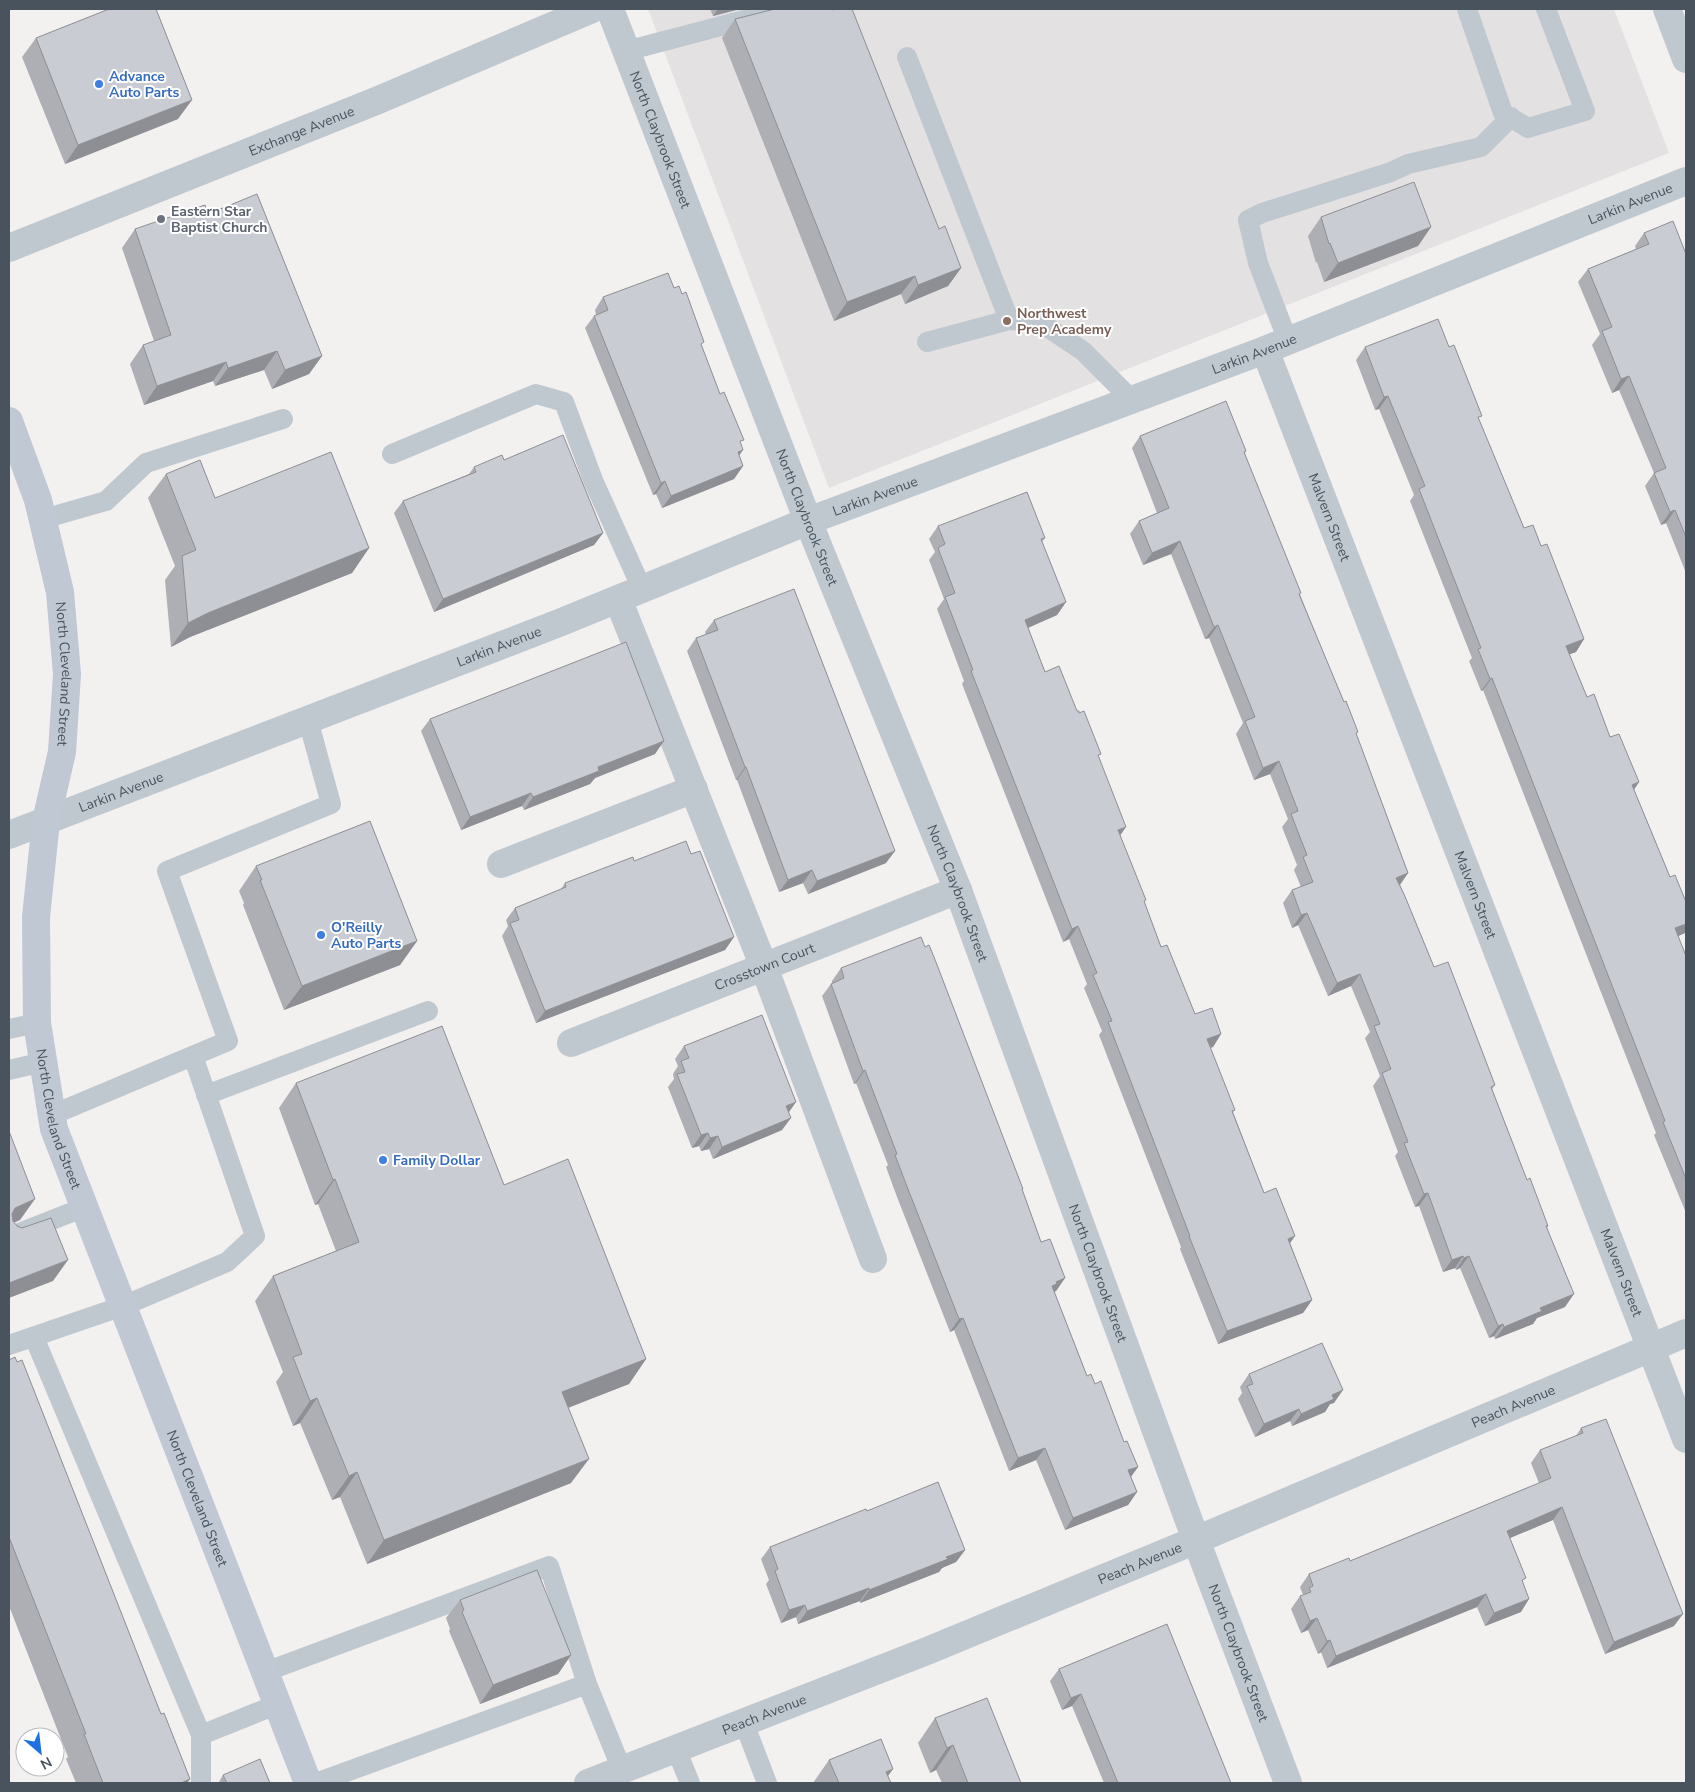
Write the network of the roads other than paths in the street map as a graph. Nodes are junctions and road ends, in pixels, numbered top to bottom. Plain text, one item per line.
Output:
1 (592, 9) edge
2 (610, 9) edge
3 (786, 9) edge
4 (1467, 9) edge
5 (1546, 9) edge
6 (1667, 9) edge
7 (626, 51) junction
8 (907, 57) dead end
9 (1686, 59) edge
10 (1511, 117) junction
11 (1686, 181) edge
12 (9, 248) edge
13 (1010, 320) junction
14 (927, 342) dead end
15 (1276, 346) junction
16 (1132, 400) junction
17 (284, 419) dead end
18 (9, 421) edge
19 (392, 454) dead end
20 (43, 519) junction
21 (808, 521) junction
22 (630, 594) junction
23 (308, 720) junction
24 (694, 790) junction
25 (46, 821) junction
26 (9, 835) edge
27 (502, 864) dead end
28 (958, 890) junction
29 (764, 967) junction
30 (428, 1011) dead end
31 (37, 1023) junction
32 (9, 1029) edge
33 (571, 1043) dead end
34 (193, 1056) junction
35 (44, 1062) junction
36 (9, 1070) edge
37 (206, 1095) junction
38 (52, 1115) junction
39 (85, 1207) junction
40 (9, 1237) edge
41 (873, 1259) dead end
42 (123, 1306) junction
43 (1686, 1333) edge
44 (34, 1337) junction
45 (9, 1345) edge
46 (1650, 1347) junction
47 (1686, 1439) edge
48 (1196, 1540) junction
49 (265, 1672) junction
50 (586, 1684) junction
51 (278, 1704) junction
52 (744, 1723) junction
53 (201, 1735) junction
54 (676, 1749) junction
55 (622, 1770) junction
56 (201, 1783) edge
57 (308, 1783) edge
58 (316, 1783) edge
59 (588, 1783) edge
60 (690, 1783) edge
61 (766, 1783) edge
62 (1288, 1783) edge

1 - 12 street, Exchange Avenue
2 - 7 street, North Claybrook Street
3 - 7 lane
4 - 10 lane
5 - 10 lane
6 - 9 street
7 - 21 street, North Claybrook Street
8 - 13 lane
10 - 15 lane
11 - 15 street, Larkin Avenue
13 - 14 lane
13 - 16 lane
15 - 16 street, Larkin Avenue
15 - 46 street, Malvern Street
16 - 21 street, Larkin Avenue
17 - 20 lane
18 - 20 main road, North Cleveland Street
19 - 22 lane
20 - 25 main road, North Cleveland Street
21 - 22 street, Larkin Avenue
21 - 28 street, North Claybrook Street
22 - 23 street, Larkin Avenue
22 - 24 street
23 - 25 street, Larkin Avenue
23 - 34 lane
24 - 27 street
24 - 29 street
25 - 26 street, Larkin Avenue
25 - 31 main road, North Cleveland Street
28 - 29 street, Crosstown Court
28 - 48 street, North Claybrook Street
29 - 33 street, Crosstown Court
29 - 41 street
30 - 37 lane
31 - 32 lane
31 - 35 main road, North Cleveland Street
34 - 37 lane
34 - 38 lane
35 - 36 lane
35 - 38 main road, North Cleveland Street
37 - 42 lane
38 - 39 main road, North Cleveland Street
39 - 40 lane
39 - 42 main road, North Cleveland Street
42 - 44 lane
42 - 49 main road, North Cleveland Street
43 - 46 street, Peach Avenue
44 - 45 lane
44 - 53 lane
46 - 47 street, Malvern Street
46 - 48 street, Peach Avenue
48 - 52 street, Peach Avenue
48 - 62 street, North Claybrook Street
49 - 50 lane
49 - 51 main road, North Cleveland Street
50 - 55 lane
50 - 58 lane
51 - 53 lane
51 - 57 main road, North Cleveland Street
52 - 54 street, Peach Avenue
52 - 61 lane
53 - 56 lane
54 - 55 street, Peach Avenue
54 - 60 lane
55 - 59 street, Peach Avenue

